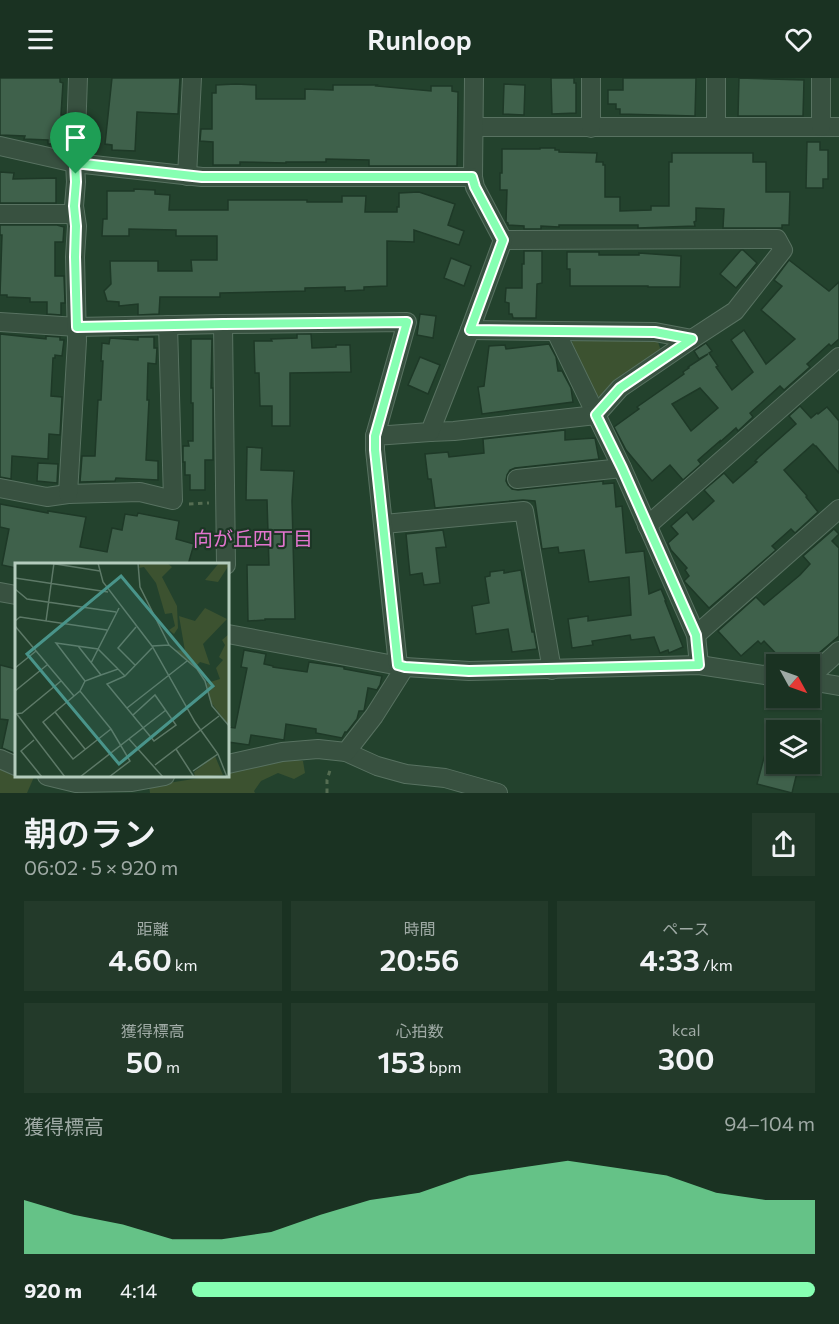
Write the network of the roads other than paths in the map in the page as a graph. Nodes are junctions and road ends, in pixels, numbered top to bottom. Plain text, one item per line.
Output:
1 (78, 78) edge
2 (192, 78) edge
3 (474, 78) edge
4 (591, 78) edge
5 (716, 78) edge
6 (821, 78) edge
7 (716, 126) junction
8 (474, 127) junction
9 (830, 127) edge
10 (591, 128) junction
11 (0, 146) edge
12 (75, 163) junction
13 (187, 176) junction
14 (472, 177) junction
15 (75, 213) junction
16 (0, 214) edge
17 (503, 240) junction
18 (0, 322) edge
19 (223, 324) junction
20 (168, 325) junction
21 (77, 327) junction
22 (470, 330) junction
23 (556, 332) junction
24 (692, 339) junction
25 (839, 357) edge
26 (596, 415) junction
27 (430, 432) junction
28 (375, 436) junction
29 (622, 468) junction
30 (517, 479) dead end
31 (0, 488) edge
32 (68, 494) junction
33 (839, 509) edge
34 (384, 524) junction
35 (647, 526) junction
36 (226, 563) edge
37 (0, 592) edge
38 (15, 594) edge
39 (230, 634) edge
40 (696, 635) junction
41 (839, 651) edge
42 (699, 665) junction
43 (402, 666) junction
44 (820, 669) edge
45 (552, 670) junction
46 (766, 675) edge
47 (820, 681) edge
48 (839, 686) edge
49 (341, 751) junction
50 (0, 759) edge
51 (230, 764) edge
52 (15, 766) edge
53 (52, 778) edge
54 (158, 778) edge
55 (498, 793) edge

1 - 12 street
2 - 13 street
3 - 8 street
4 - 10 street
5 - 7 street
6 - 9 street
7 - 9 street
7 - 10 street
8 - 10 street
8 - 14 street
11 - 12 street
12 - 13 street
12 - 15 street
13 - 14 street
14 - 17 street
15 - 16 street
15 - 21 street
17 - 22 street
17 - 24 street
18 - 21 street
19 - 20 street
19 - 28 street
19 - 36 street
20 - 21 street
20 - 32 street
21 - 32 street
22 - 23 street
22 - 27 street
23 - 24 street
23 - 26 street
24 - 26 street
25 - 35 street
26 - 27 street
26 - 29 street
27 - 28 street
28 - 34 street
29 - 30 street
29 - 35 street
31 - 32 street
33 - 40 street
34 - 43 street
34 - 45 street
35 - 40 street
37 - 38 street
39 - 43 street
40 - 42 street
41 - 44 street
42 - 45 street
42 - 46 street
43 - 45 street
43 - 49 street
47 - 48 street
49 - 51 street
49 - 55 street
50 - 52 street
53 - 54 street

